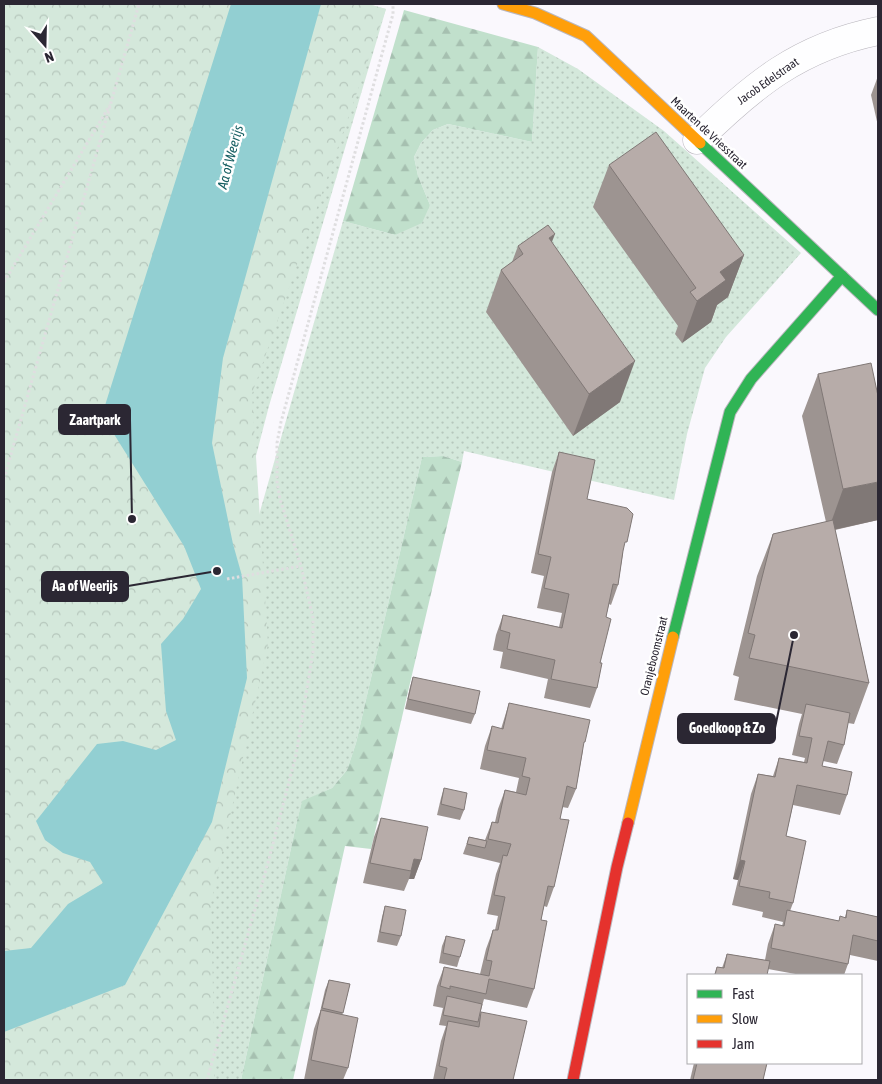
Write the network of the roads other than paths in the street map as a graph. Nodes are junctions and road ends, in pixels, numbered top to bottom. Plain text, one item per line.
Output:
1 (503, 4) edge
2 (545, 4) edge
3 (535, 13) junction
4 (878, 31) edge
5 (697, 140) junction
6 (842, 276) junction
7 (878, 310) edge
8 (573, 1080) edge

1 - 3 street, Maarten de Vriesstraat
2 - 3 street
3 - 5 street, Maarten de Vriesstraat
4 - 5 street, Jacob Edelstraat
5 - 6 street, Maarten de Vriesstraat
6 - 7 street, Maarten de Vriesstraat
6 - 8 street, Oranjeboomstraat

